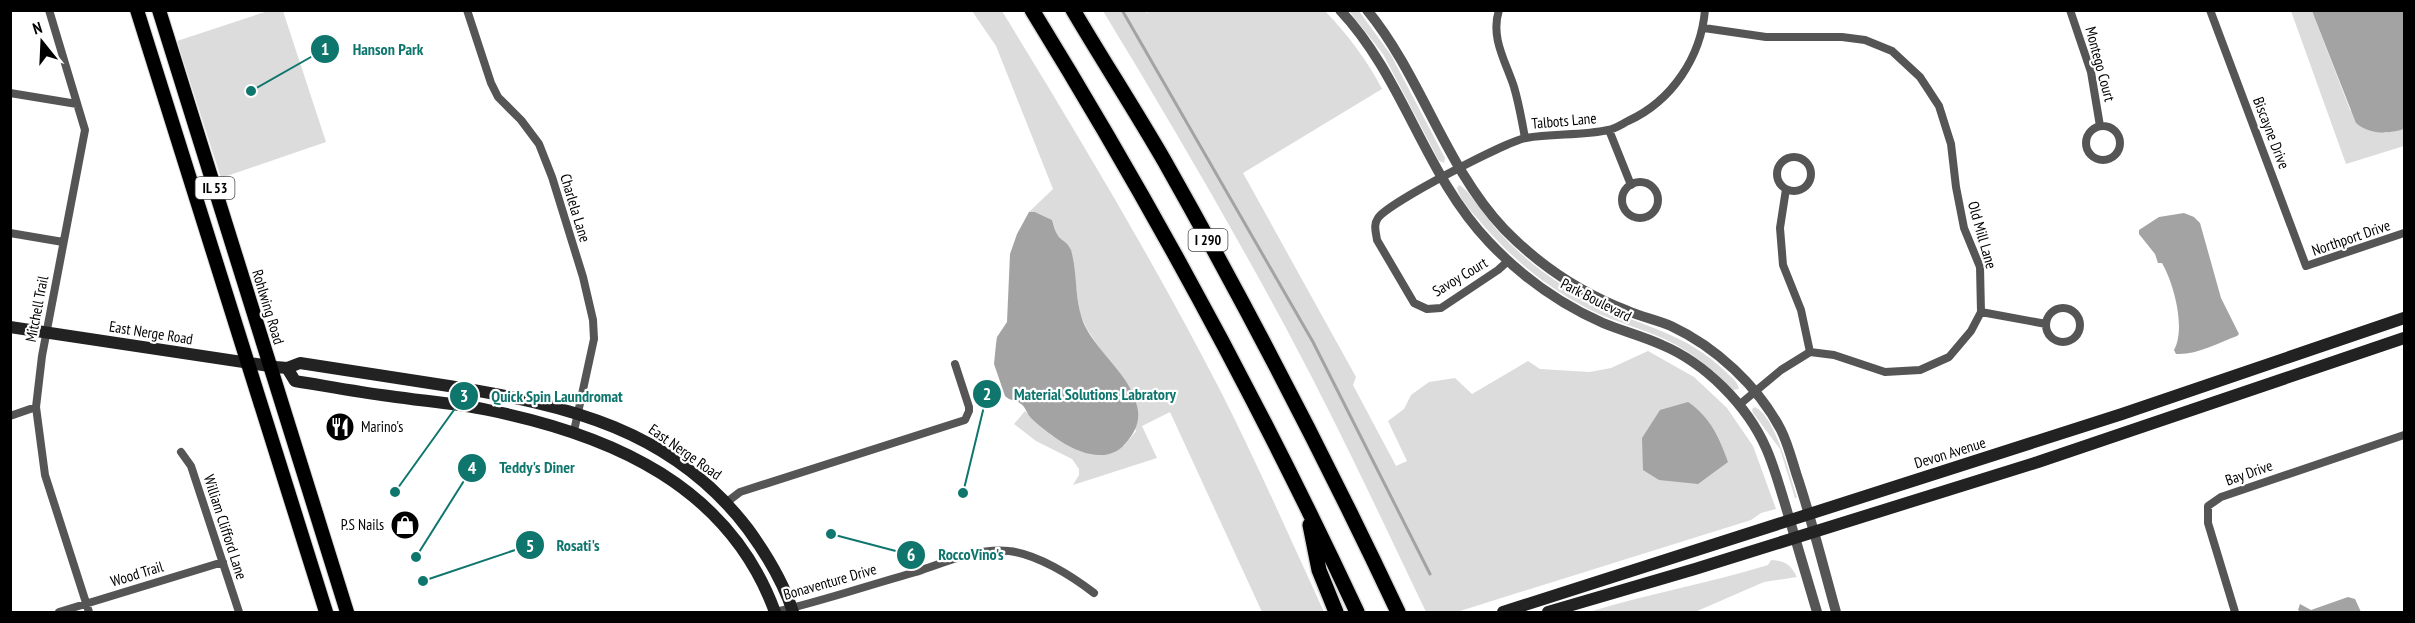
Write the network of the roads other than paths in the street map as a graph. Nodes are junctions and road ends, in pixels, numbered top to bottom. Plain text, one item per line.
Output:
1 (49, 10) edge
2 (137, 10) edge
3 (159, 10) edge
4 (467, 10) edge
5 (1032, 10) edge
6 (1073, 10) edge
7 (1340, 10) edge
8 (1367, 10) edge
9 (1499, 10) edge
10 (1705, 10) edge
11 (2070, 10) edge
12 (2210, 10) edge
13 (1704, 28) junction
14 (10, 93) edge
15 (77, 104) junction
16 (2100, 126) junction
17 (1609, 130) junction
18 (1525, 138) junction
19 (1460, 168) junction
20 (1441, 179) junction
21 (1631, 185) junction
22 (1786, 189) junction
23 (10, 233) edge
24 (2404, 233) edge
25 (63, 242) junction
26 (1508, 261) junction
27 (2306, 266) joint
28 (1981, 312) junction
29 (2404, 318) edge
30 (2046, 324) junction
31 (10, 327) edge
32 (47, 333) junction
33 (2404, 338) edge
34 (1810, 352) junction
35 (249, 363) junction
36 (955, 364) dead end
37 (268, 366) junction
38 (287, 368) junction
39 (1755, 391) junction
40 (1739, 405) junction
41 (36, 407) junction
42 (578, 414) junction
43 (10, 416) edge
44 (574, 432) junction
45 (2404, 435) edge
46 (181, 452) dead end
47 (1305, 501) junction
48 (727, 502) junction
49 (1809, 513) junction
50 (1790, 520) junction
51 (1814, 532) junction
52 (1796, 538) junction
53 (224, 562) junction
54 (1094, 593) dead end
55 (87, 608) edge
56 (792, 610) edge
57 (59, 612) edge
58 (239, 612) edge
59 (326, 612) edge
60 (347, 612) edge
61 (775, 612) edge
62 (1336, 612) edge
63 (1358, 612) edge
64 (1398, 612) edge
65 (1503, 612) edge
66 (1548, 612) edge
67 (1817, 612) edge
68 (1836, 612) edge
69 (2235, 612) edge

1 - 15 street, Mitchell Trail
2 - 35 main road, IL 53
3 - 37 main road, Rohlwing Road / IL 53
4 - 42 street, Charlela Lane
5 - 47 highway, I 290
6 - 64 highway, I 290
7 - 20 street, Park Boulevard
8 - 19 street, Park Boulevard
9 - 18 street
10 - 13 street, Talbots Lane
11 - 16 street, Montego Court
12 - 27 street, Biscayne Drive
13 - 17 street, Talbots Lane
13 - 28 street, Old Mill Lane
14 - 15 street
15 - 25 street, Mitchell Trail
16 - 16 street, Montego Court
17 - 18 street, Talbots Lane
17 - 21 street
18 - 19 street, Talbots Lane
19 - 20 street, Talbots Lane
19 - 39 street, Park Boulevard
20 - 26 street, Park Boulevard
20 - 26 street, Savoy Court
21 - 21 street
22 - 22 street
22 - 34 street
23 - 25 street
24 - 27 street, Northport Drive
25 - 32 street, Mitchell Trail
26 - 40 street, Park Boulevard
28 - 30 street
28 - 34 street
29 - 49 main road, Devon Avenue
30 - 30 street
31 - 32 main road, East Nerge Road
32 - 35 main road, East Nerge Road
32 - 41 street, Mitchell Trail
33 - 51 main road
34 - 39 street
35 - 37 main road, East Nerge Road
35 - 59 main road, IL 53
36 - 48 street
37 - 38 main road, East Nerge Road
37 - 60 main road, Rohlwing Road / IL 53
38 - 42 main road, East Nerge Road
38 - 44 main road, East Nerge Road
39 - 40 street
39 - 49 street, Park Boulevard
40 - 50 street, Park Boulevard
41 - 43 street
41 - 55 street, Mitchell Trail
42 - 44 street, Charlela Lane
42 - 48 main road, East Nerge Road
44 - 61 main road, East Nerge Road
45 - 69 street, Bay Drive
46 - 53 street, William Clifford Lane
47 - 62 highway
47 - 63 highway, I 290
48 - 56 main road, East Nerge Road
49 - 50 main road, Devon Avenue
49 - 51 street, Park Boulevard
50 - 52 street, Park Boulevard
50 - 65 main road, Devon Avenue
51 - 52 main road
51 - 68 street, Park Boulevard
52 - 66 main road
52 - 67 street, Park Boulevard
53 - 55 street, Wood Trail
53 - 58 street, William Clifford Lane
54 - 56 street, Bonaventure Drive
55 - 57 street, Wood Trail
56 - 61 street, Bonaventure Drive

